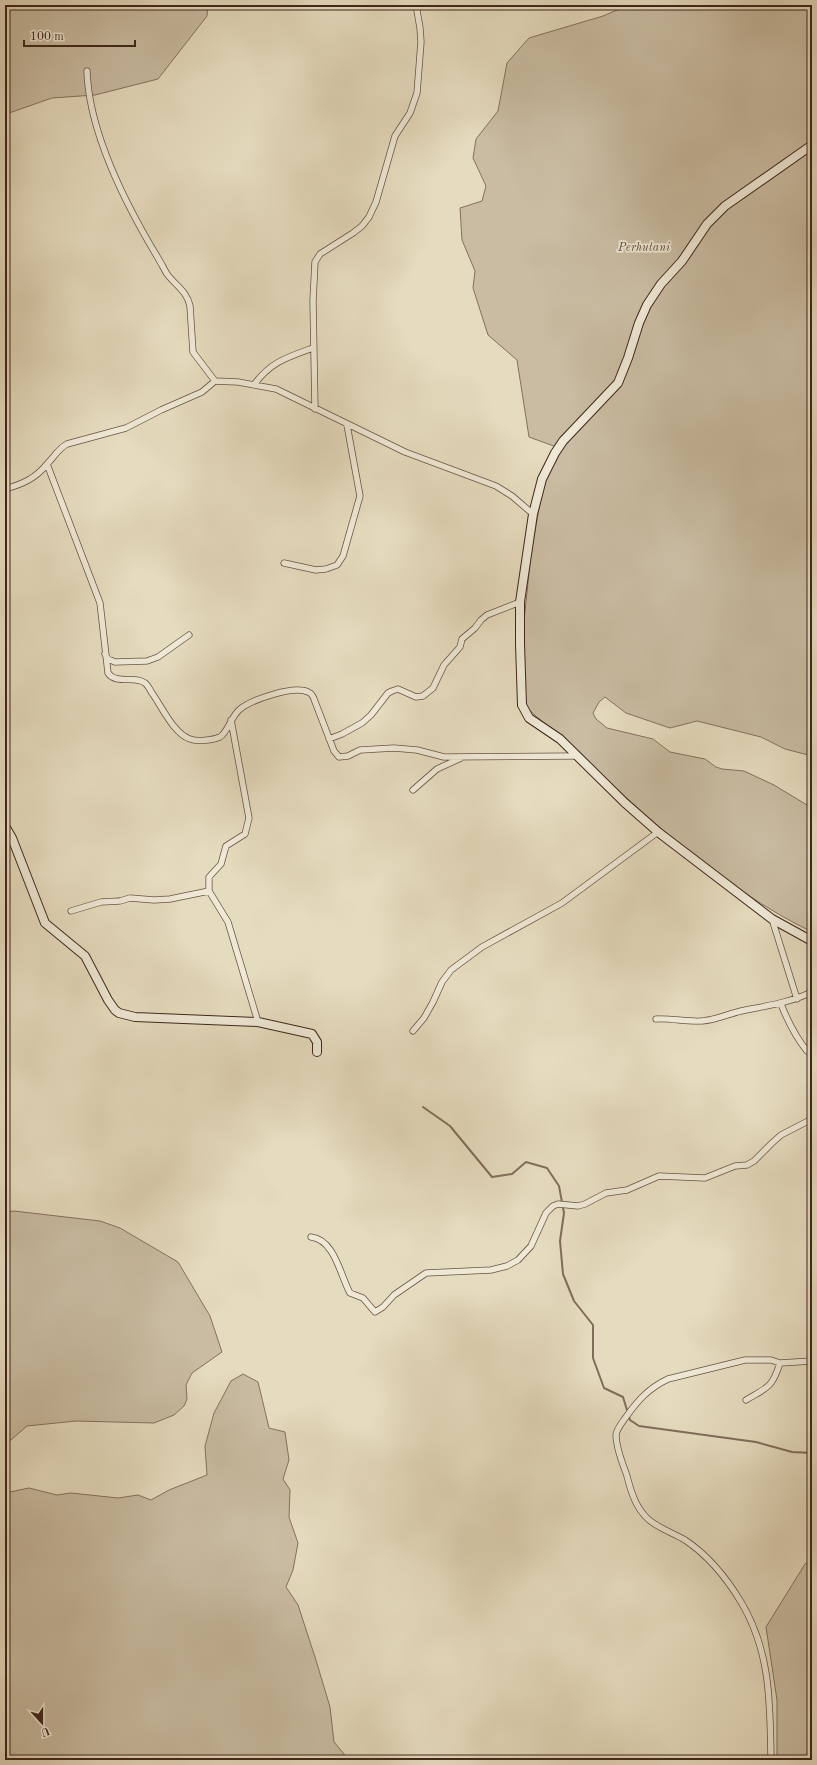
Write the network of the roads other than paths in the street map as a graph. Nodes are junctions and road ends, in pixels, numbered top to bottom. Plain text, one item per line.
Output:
1 (416, 5) edge
2 (87, 71) dead end
3 (812, 145) edge
4 (313, 348) junction
5 (215, 381) junction
6 (254, 385) junction
7 (315, 409) junction
8 (347, 425) junction
9 (47, 464) junction
10 (5, 489) edge
11 (533, 514) junction
12 (284, 563) dead end
13 (520, 602) junction
14 (189, 634) dead end
15 (105, 654) junction
16 (231, 720) junction
17 (329, 739) junction
18 (577, 756) junction
19 (463, 757) junction
20 (413, 790) dead end
21 (5, 826) edge
22 (658, 832) junction
23 (209, 892) junction
24 (70, 911) dead end
25 (772, 919) junction
26 (812, 941) edge
27 (812, 992) edge
28 (797, 998) junction
29 (781, 1004) junction
30 (656, 1019) dead end
31 (258, 1022) junction
32 (413, 1032) dead end
33 (317, 1052) dead end
34 (812, 1052) edge
35 (812, 1119) edge
36 (311, 1237) dead end
37 (812, 1361) edge
38 (780, 1363) junction
39 (746, 1400) dead end
40 (771, 1760) edge

1 - 4 street
2 - 5 street
3 - 11 street
4 - 6 street
4 - 7 street
5 - 6 street
5 - 9 street
6 - 7 street
7 - 8 street
8 - 11 street
8 - 12 street
9 - 10 street
9 - 15 street
11 - 13 street
13 - 17 street
13 - 18 street
14 - 15 street
15 - 16 street
16 - 17 street
16 - 23 street
17 - 19 street
18 - 19 street
18 - 22 street
19 - 20 street
21 - 31 street
22 - 25 street
22 - 32 street
23 - 24 street
23 - 31 street
25 - 26 street
25 - 28 street
27 - 28 street
28 - 29 street
29 - 30 street
29 - 34 street
31 - 33 street
35 - 36 street
37 - 38 street
38 - 39 street
38 - 40 street

